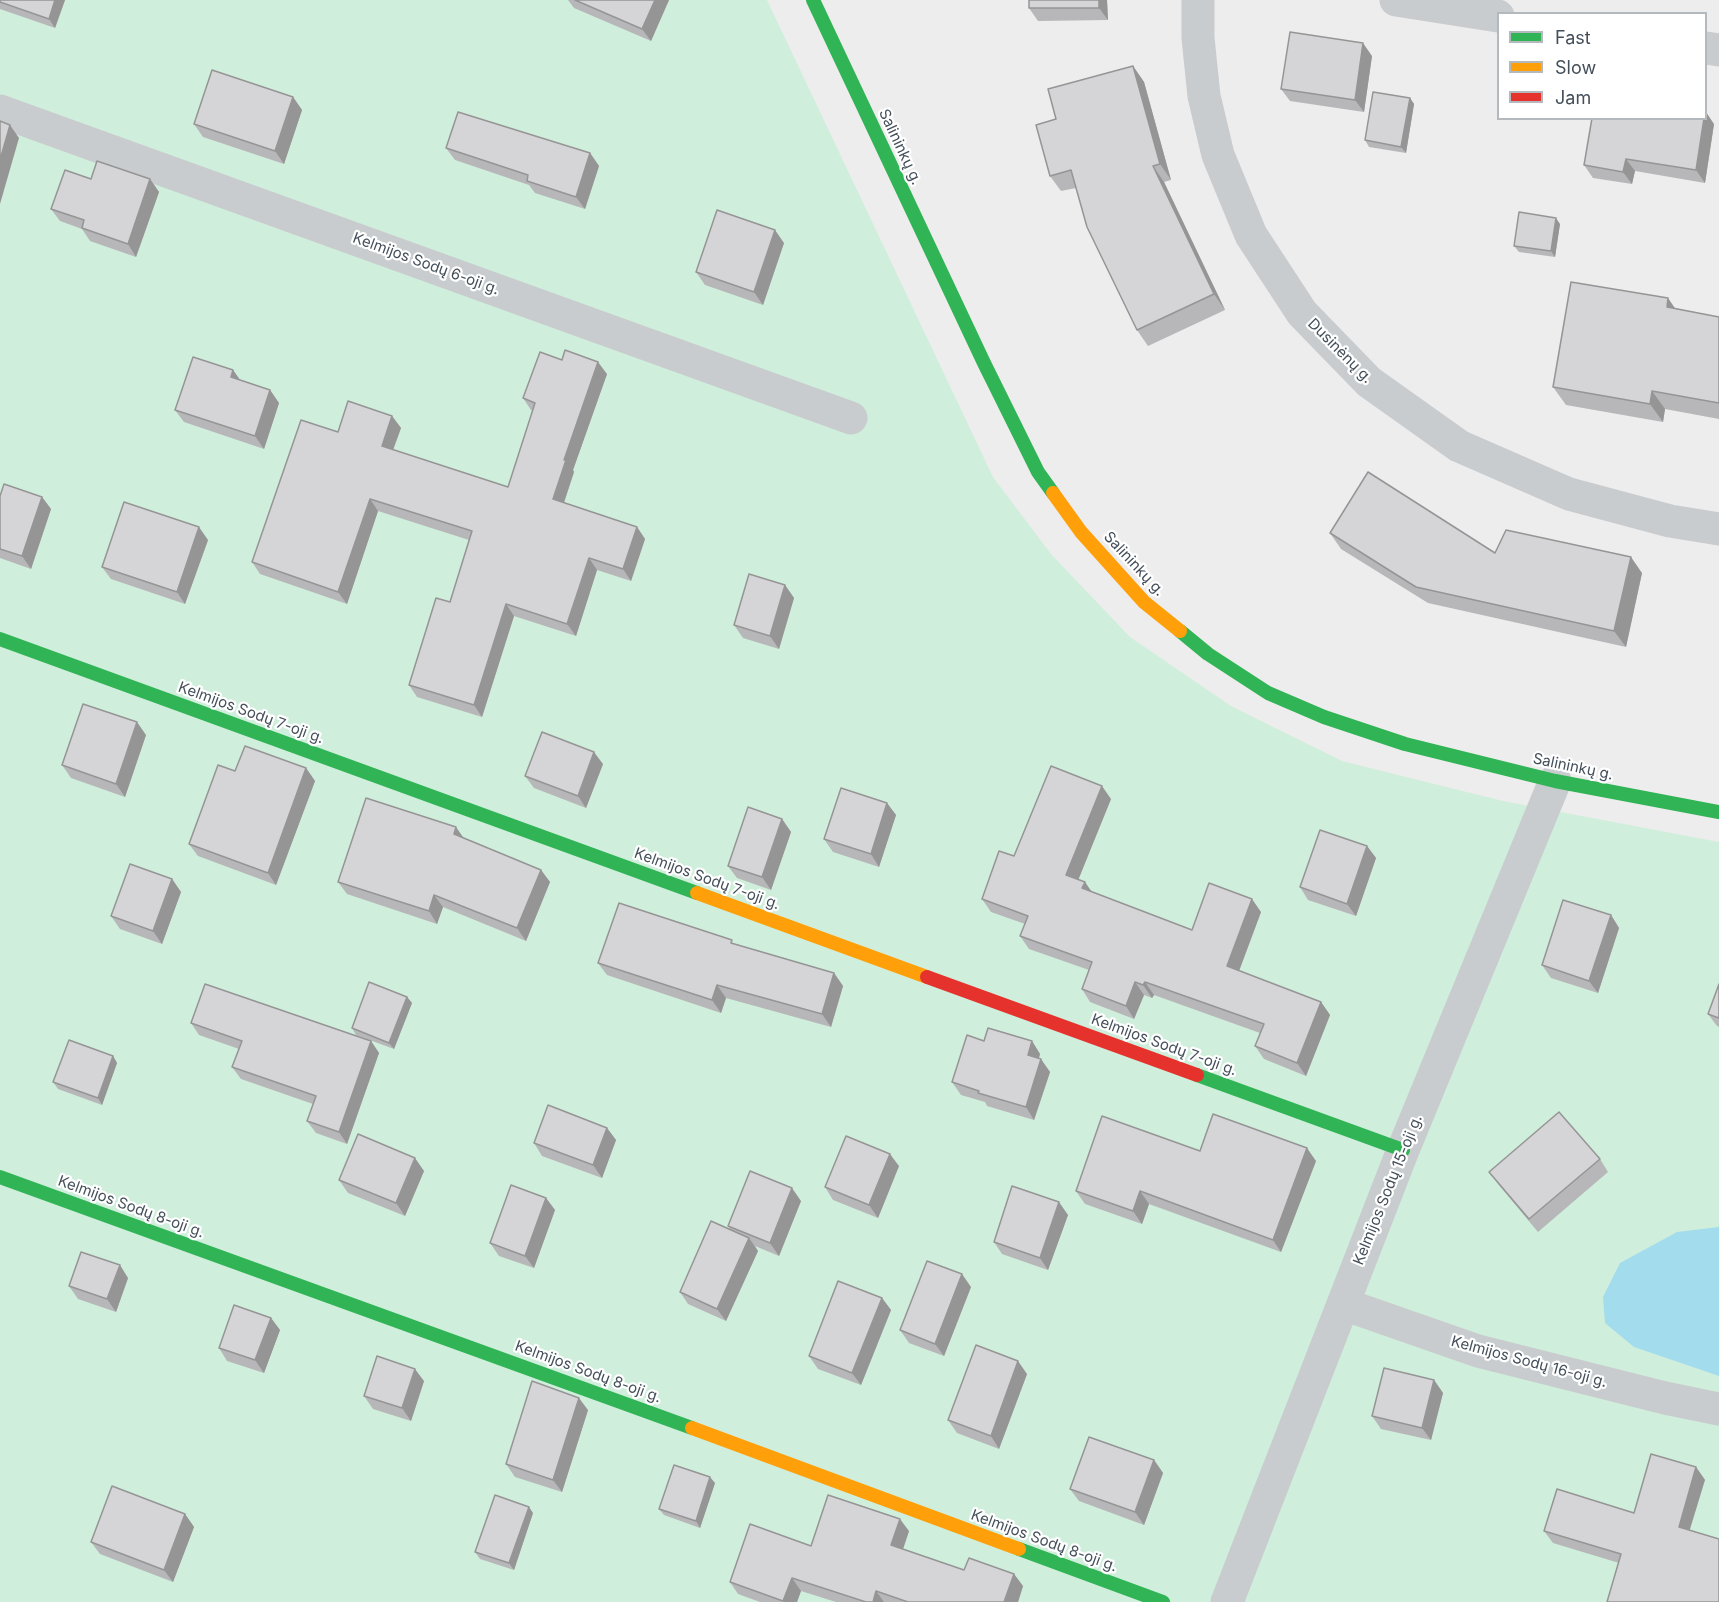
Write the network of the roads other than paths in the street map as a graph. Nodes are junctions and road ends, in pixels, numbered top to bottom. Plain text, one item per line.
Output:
1 (813, 0) edge
2 (1198, 0) edge
3 (1396, 0) edge
4 (1497, 16) edge
5 (0, 111) edge
6 (851, 418) dead end
7 (1719, 529) edge
8 (0, 639) edge
9 (1555, 781) junction
10 (1719, 812) edge
11 (1403, 1150) junction
12 (0, 1177) edge
13 (1343, 1304) junction
14 (1719, 1409) edge
15 (1163, 1602) edge
16 (1227, 1602) edge

1 - 9 street, Salininkų g.
2 - 7 street, Dusinėnų g.
3 - 4 street
5 - 6 street, Kelmijos Sodų 6-oji g.
8 - 11 street, Kelmijos Sodų 7-oji g.
9 - 10 street, Salininkų g.
9 - 11 street, Kelmijos Sodų 15-oji g.
11 - 13 street, Kelmijos Sodų 15-oji g.
12 - 15 street, Kelmijos Sodų 8-oji g.
13 - 14 street, Kelmijos Sodų 16-oji g.
13 - 16 street, Kelmijos Sodų 15-oji g.

